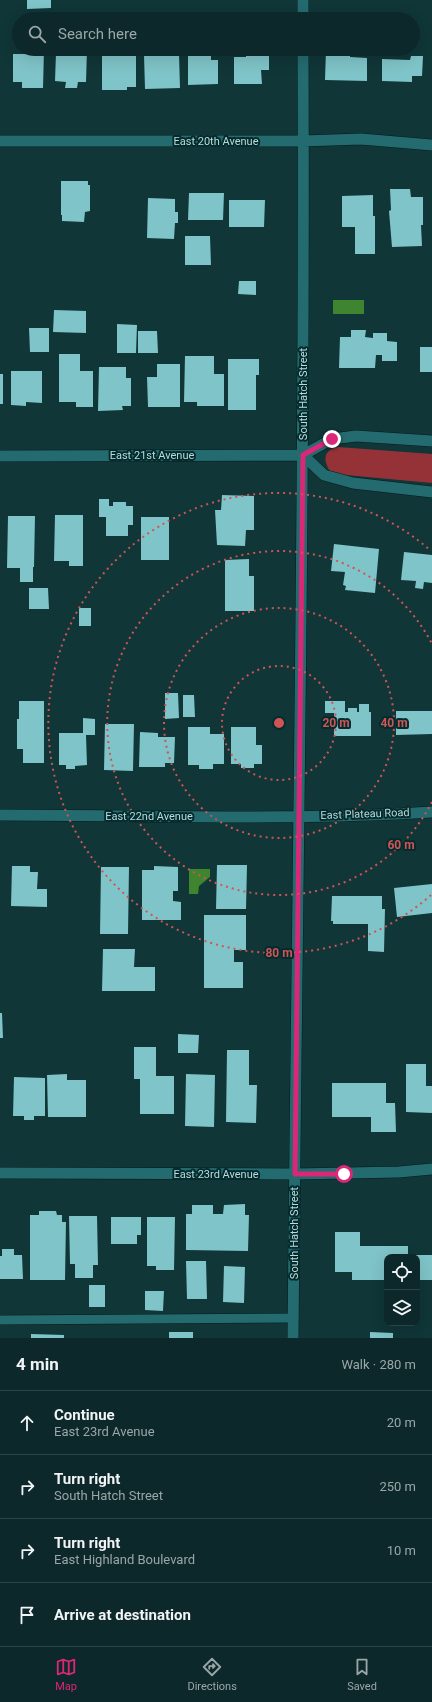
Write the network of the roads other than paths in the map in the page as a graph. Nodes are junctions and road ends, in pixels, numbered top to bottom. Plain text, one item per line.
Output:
1 (303, 0) edge
2 (303, 12) edge
3 (303, 56) edge
4 (0, 141) edge
5 (303, 141) junction
6 (432, 144) edge
7 (432, 441) edge
8 (303, 455) junction
9 (0, 456) edge
10 (432, 492) edge
11 (432, 812) edge
12 (0, 815) edge
13 (298, 816) junction
14 (432, 1169) edge
15 (0, 1173) edge
16 (295, 1174) junction
17 (294, 1318) junction
18 (0, 1320) edge
19 (294, 1338) edge

1 - 2 street
3 - 5 street, South Hatch Street
4 - 5 street, East 20th Avenue
5 - 6 street, East 20th Avenue
5 - 8 street, South Hatch Street
7 - 8 street
8 - 9 street, East 21st Avenue
8 - 10 street
8 - 13 street, South Hatch Street
11 - 13 street, East Plateau Road
12 - 13 street, East 22nd Avenue
13 - 16 street, South Hatch Street
14 - 16 street, East 23rd Avenue
15 - 16 street, East 23rd Avenue
16 - 17 street, South Hatch Street
17 - 18 lane
17 - 19 street, South Hatch Street

